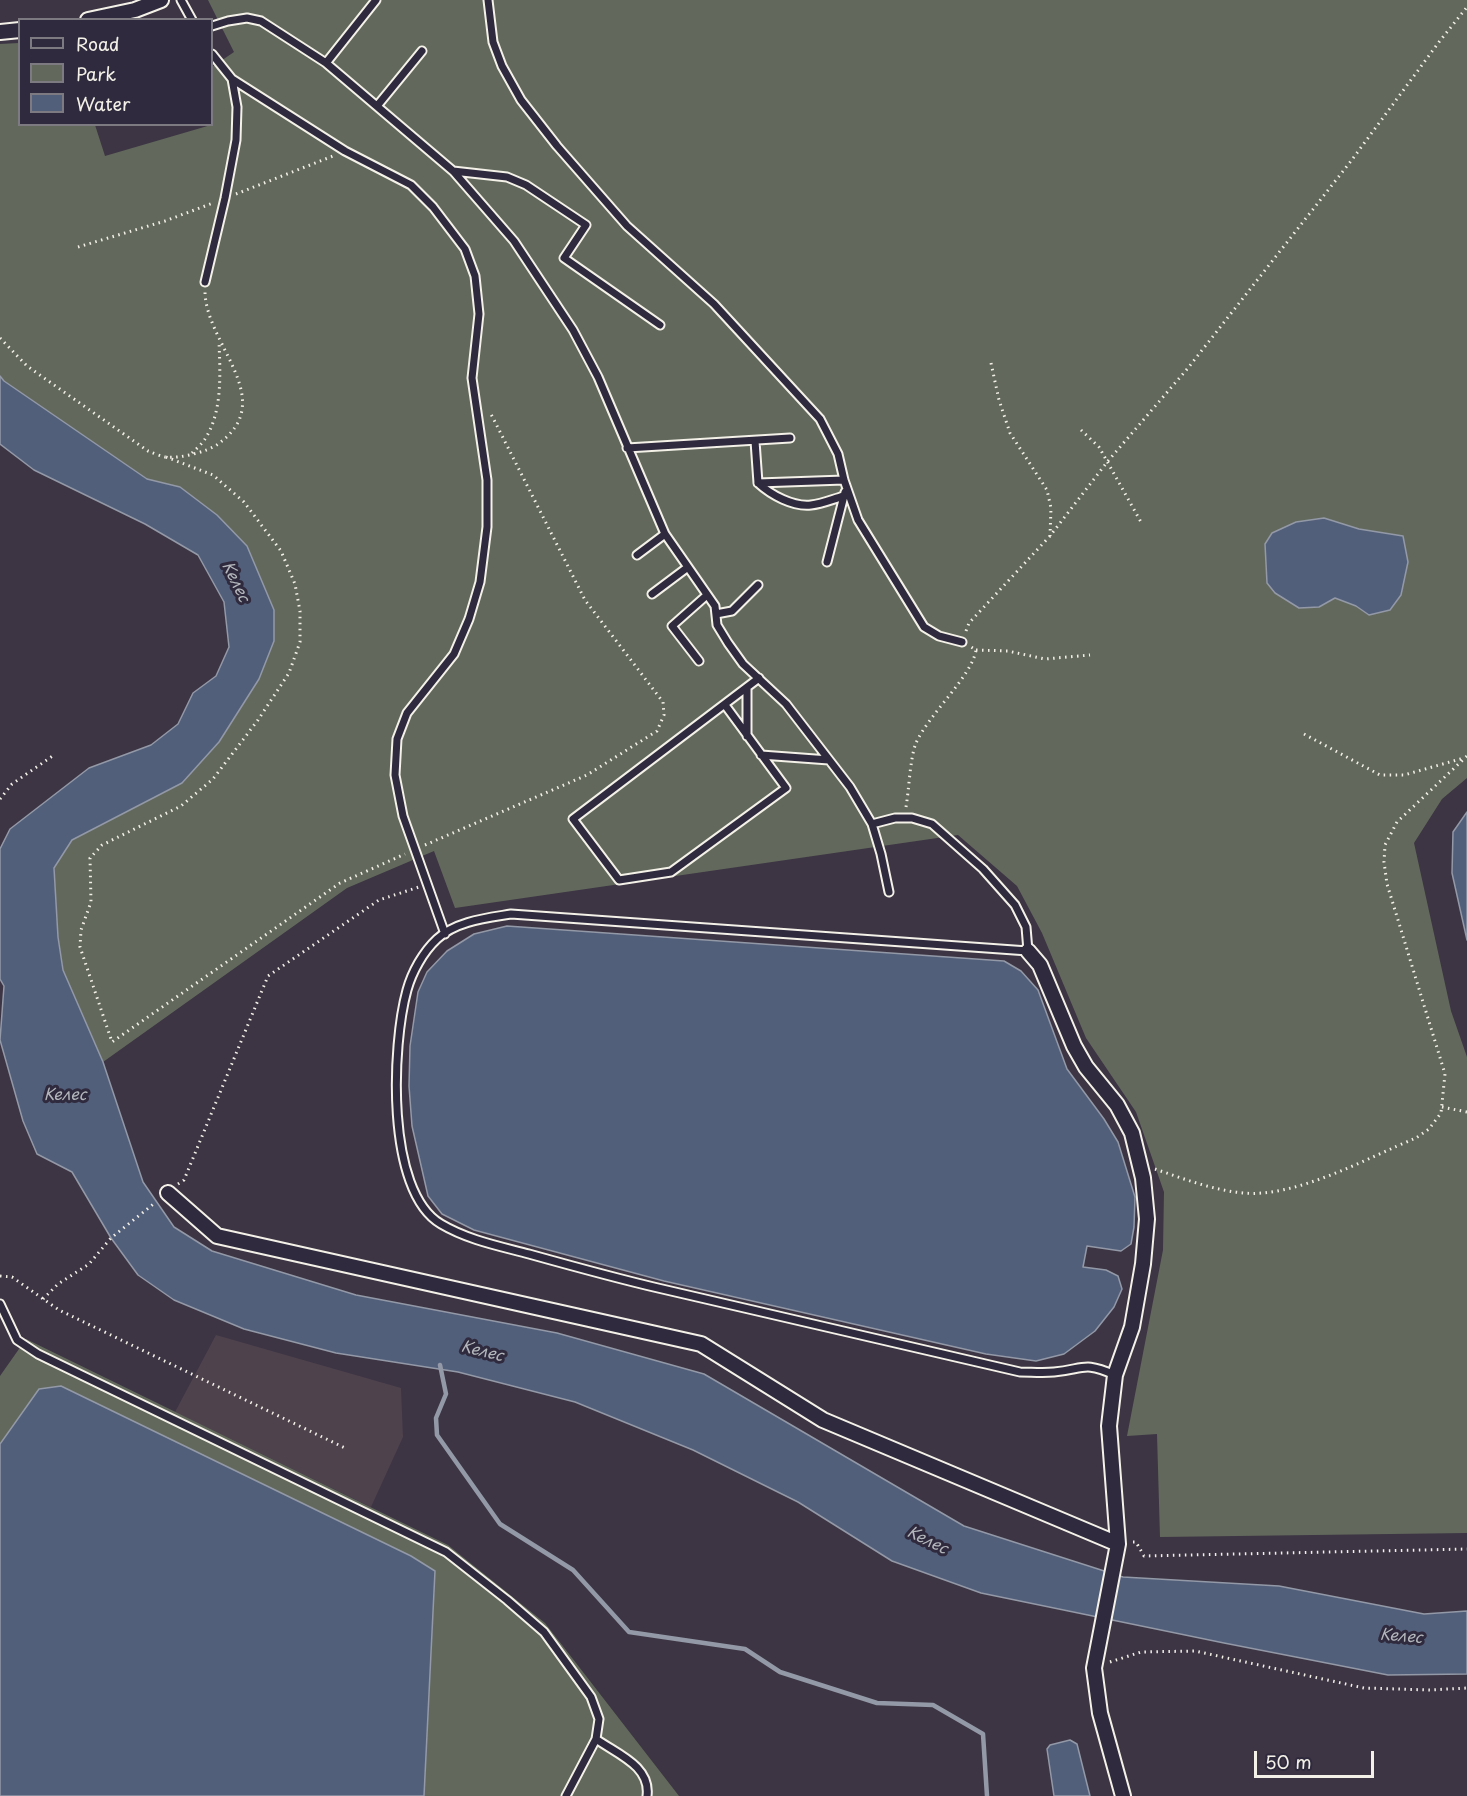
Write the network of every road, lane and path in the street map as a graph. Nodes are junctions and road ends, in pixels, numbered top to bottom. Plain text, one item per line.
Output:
1 (161, 0) edge
2 (181, 0) edge
3 (376, 0) edge
4 (488, 0) edge
5 (1467, 7) edge
6 (97, 18) edge
7 (191, 18) edge
8 (213, 26) edge
9 (18, 30) edge
10 (0, 32) edge
11 (422, 51) dead end
12 (213, 56) edge
13 (326, 63) junction
14 (232, 79) junction
15 (377, 106) junction
16 (453, 171) junction
17 (205, 282) joint
18 (660, 325) dead end
19 (0, 338) edge
20 (219, 338) junction
21 (991, 363) dead end
22 (489, 410) dead end
23 (1082, 430) dead end
24 (790, 438) dead end
25 (755, 441) junction
26 (627, 448) junction
27 (191, 454) junction
28 (166, 457) junction
29 (1108, 461) junction
30 (758, 483) junction
31 (845, 483) junction
32 (844, 496) junction
33 (1142, 522) dead end
34 (665, 534) junction
35 (1050, 536) junction
36 (637, 555) dead end
37 (827, 562) dead end
38 (688, 567) junction
39 (758, 585) dead end
40 (652, 594) dead end
41 (707, 595) junction
42 (716, 614) junction
43 (962, 642) junction
44 (976, 650) junction
45 (1090, 655) dead end
46 (699, 661) dead end
47 (759, 678) junction
48 (747, 688) junction
49 (725, 705) junction
50 (1304, 734) dead end
51 (747, 736) junction
52 (54, 755) dead end
53 (761, 755) junction
54 (1466, 757) edge
55 (829, 760) junction
56 (0, 800) edge
57 (905, 818) junction
58 (872, 824) junction
59 (414, 850) junction
60 (426, 885) junction
61 (889, 892) dead end
62 (445, 934) junction
63 (1028, 951) junction
64 (1442, 1107) junction
65 (1467, 1112) edge
66 (1140, 1163) junction
67 (168, 1193) junction
68 (0, 1276) edge
69 (43, 1299) junction
70 (0, 1304) edge
71 (1115, 1375) junction
72 (345, 1448) dead end
73 (1118, 1544) junction
74 (1467, 1549) edge
75 (1094, 1668) junction
76 (1467, 1688) edge
77 (596, 1739) junction
78 (566, 1796) edge
79 (647, 1796) edge
80 (1123, 1796) edge

1 - 6 street
2 - 7 lane
3 - 13 lane
4 - 31 lane
5 - 29 path
8 - 13 lane
9 - 10 street
11 - 15 lane
12 - 14 lane
13 - 15 lane
14 - 17 lane
14 - 59 lane
15 - 16 lane
16 - 18 lane
16 - 26 lane
17 - 20 path
19 - 28 path
20 - 27 path
20 - 27 path
21 - 35 path
22 - 59 path
23 - 29 path
24 - 25 lane
25 - 26 lane
25 - 30 lane
26 - 34 lane
27 - 28 path
28 - 59 path
29 - 33 path
29 - 35 path
30 - 31 lane
30 - 32 lane
31 - 32 lane
31 - 43 lane
32 - 37 lane
34 - 36 lane
34 - 38 lane
35 - 43 path
38 - 40 lane
38 - 41 lane
39 - 42 lane
41 - 42 lane
41 - 46 lane
42 - 47 lane
43 - 44 path
44 - 45 path
44 - 57 path
47 - 48 lane
47 - 55 lane
48 - 49 lane
48 - 51 lane
49 - 51 lane
49 - 53 lane
50 - 54 path
51 - 53 lane
52 - 56 path
53 - 55 lane
54 - 64 path
55 - 58 lane
57 - 58 lane
57 - 63 lane
58 - 61 lane
59 - 60 lane
60 - 62 lane
60 - 67 path
62 - 63 lane
62 - 71 lane
63 - 66 street
64 - 65 path
64 - 66 path
66 - 71 street
67 - 69 path
67 - 73 street
68 - 69 path
69 - 72 path
70 - 77 lane
71 - 73 street
73 - 74 path
73 - 75 street
75 - 76 path
75 - 80 street
77 - 78 lane
77 - 79 lane

